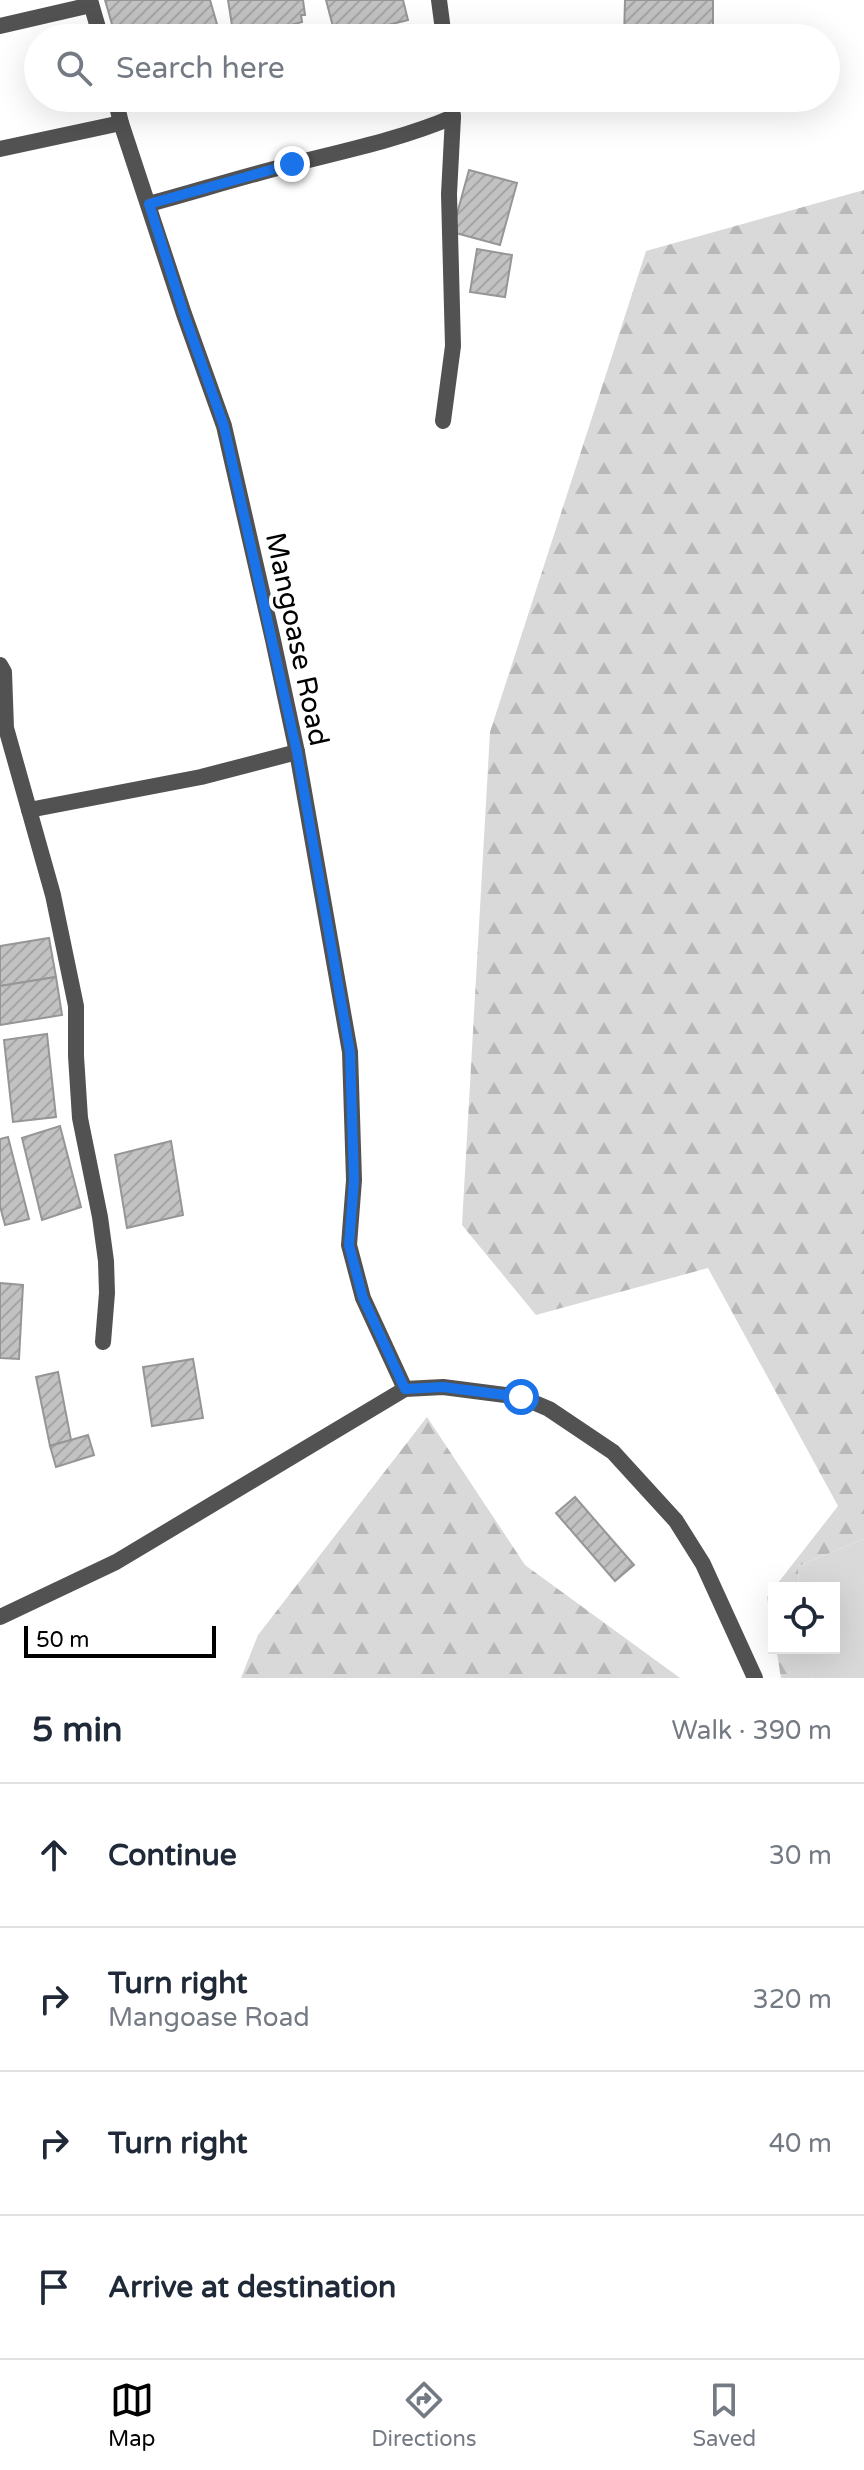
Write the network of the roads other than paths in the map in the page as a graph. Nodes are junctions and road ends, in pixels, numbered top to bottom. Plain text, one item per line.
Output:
1 (439, 0) edge
2 (91, 2) edge
3 (97, 24) edge
4 (442, 24) edge
5 (0, 26) edge
6 (118, 112) edge
7 (452, 112) edge
8 (453, 117) junction
9 (121, 123) junction
10 (0, 149) edge
11 (149, 204) junction
12 (443, 421) dead end
13 (0, 665) edge
14 (297, 752) junction
15 (29, 810) junction
16 (103, 1342) dead end
17 (405, 1389) junction
18 (0, 1617) edge
19 (755, 1678) edge

1 - 4 street
2 - 3 street
2 - 5 street
6 - 9 street, Mangoase Road
7 - 8 street
8 - 11 street
8 - 12 street
9 - 10 street
9 - 11 street, Mangoase Road
11 - 14 street, Mangoase Road
13 - 15 street
14 - 15 street
14 - 17 street, Mangoase Road
15 - 16 street
17 - 18 street
17 - 19 street

